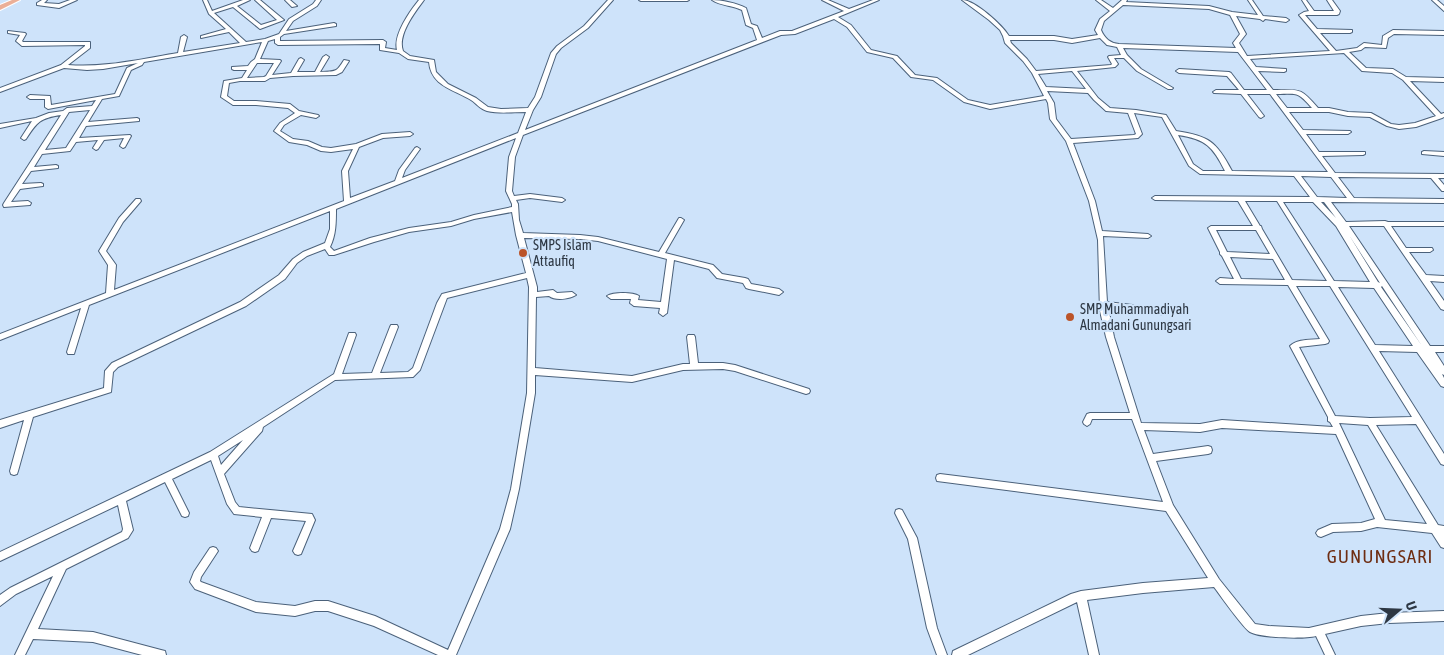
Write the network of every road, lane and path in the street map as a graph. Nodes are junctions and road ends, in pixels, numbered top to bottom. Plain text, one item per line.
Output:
1 (16, 0) edge
2 (32, 0) edge
3 (45, 0) edge
4 (75, 0) edge
5 (215, 0) edge
6 (248, 0) edge
7 (258, 0) edge
8 (287, 0) edge
9 (319, 0) edge
10 (422, 0) edge
11 (611, 0) edge
12 (641, 0) edge
13 (687, 0) edge
14 (714, 0) edge
15 (824, 0) edge
16 (877, 0) edge
17 (964, 0) edge
18 (1098, 0) edge
19 (1250, 0) edge
20 (1304, 0) edge
21 (1329, 0) edge
22 (1434, 0) edge
23 (205, 2) edge
24 (1123, 2) edge
25 (39, 4) junction
26 (233, 5) junction
27 (294, 6) dead end
28 (0, 8) edge
29 (1444, 9) edge
30 (1112, 10) junction
31 (848, 11) junction
32 (212, 12) junction
33 (1314, 13) junction
34 (1232, 14) junction
35 (835, 17) junction
36 (1263, 19) junction
37 (1286, 20) dead end
38 (334, 25) dead end
39 (230, 30) junction
40 (1316, 31) junction
41 (1350, 31) dead end
42 (10, 32) dead end
43 (1444, 33) edge
44 (280, 35) junction
45 (1101, 36) junction
46 (184, 37) dead end
47 (203, 37) dead end
48 (1008, 38) junction
49 (266, 40) junction
50 (760, 41) junction
51 (244, 43) junction
52 (1119, 46) junction
53 (1240, 50) junction
54 (1345, 51) junction
55 (401, 52) junction
56 (1334, 52) junction
57 (180, 54) junction
58 (1125, 56) junction
59 (326, 57) dead end
60 (1246, 58) junction
61 (142, 60) junction
62 (301, 60) dead end
63 (255, 61) junction
64 (346, 61) dead end
65 (63, 66) junction
66 (234, 68) dead end
67 (250, 68) junction
68 (1073, 69) junction
69 (1254, 69) junction
70 (1284, 70) dead end
71 (317, 72) junction
72 (1179, 72) dead end
73 (1035, 73) junction
74 (293, 74) junction
75 (268, 77) junction
76 (1405, 79) junction
77 (242, 80) junction
78 (1444, 80) edge
79 (1170, 88) dead end
80 (0, 90) edge
81 (1089, 91) junction
82 (1243, 91) junction
83 (1270, 91) junction
84 (1216, 92) dead end
85 (1044, 93) junction
86 (30, 98) dead end
87 (100, 98) junction
88 (94, 108) junction
89 (1316, 109) junction
90 (530, 110) junction
91 (1285, 110) junction
92 (301, 112) junction
93 (65, 113) junction
94 (1131, 113) junction
95 (316, 116) dead end
96 (1261, 116) dead end
97 (1442, 116) edge
98 (35, 119) junction
99 (137, 120) dead end
100 (84, 124) junction
101 (0, 126) edge
102 (1302, 132) junction
103 (1348, 132) dead end
104 (1173, 133) junction
105 (410, 134) dead end
106 (520, 134) junction
107 (24, 138) dead end
108 (102, 138) junction
109 (74, 140) junction
110 (1069, 141) junction
111 (123, 146) dead end
112 (357, 146) junction
113 (96, 148) dead end
114 (417, 148) dead end
115 (40, 152) junction
116 (1363, 153) dead end
117 (1424, 153) dead end
118 (1318, 154) junction
119 (1444, 154) edge
120 (56, 167) dead end
121 (29, 170) junction
122 (1229, 172) junction
123 (1296, 174) junction
124 (1332, 174) junction
125 (1433, 176) junction
126 (1444, 176) edge
127 (398, 181) junction
128 (41, 185) dead end
129 (18, 187) junction
130 (1444, 189) edge
131 (512, 198) junction
132 (1155, 198) dead end
133 (562, 200) dead end
134 (1241, 200) junction
135 (1279, 200) junction
136 (1352, 200) junction
137 (138, 201) dead end
138 (1316, 201) junction
139 (1327, 201) junction
140 (1444, 201) edge
141 (347, 202) junction
142 (28, 203) dead end
143 (333, 208) junction
144 (515, 209) junction
145 (682, 220) dead end
146 (1342, 224) junction
147 (1385, 224) junction
148 (1444, 224) edge
149 (1259, 228) junction
150 (1100, 234) junction
151 (519, 235) junction
152 (1148, 236) dead end
153 (329, 244) junction
154 (1404, 250) junction
155 (1430, 250) dead end
156 (1223, 254) junction
157 (660, 255) junction
158 (1276, 257) junction
159 (671, 258) junction
160 (530, 275) junction
161 (1424, 278) junction
162 (1444, 279) edge
163 (1220, 281) dead end
164 (1239, 281) junction
165 (1331, 282) junction
166 (1292, 283) junction
167 (1375, 284) junction
168 (1386, 285) junction
169 (779, 292) dead end
170 (110, 294) junction
171 (533, 295) junction
172 (572, 295) dead end
173 (611, 296) dead end
174 (86, 304) junction
175 (1104, 304) junction
176 (1444, 307) edge
177 (1166, 312) dead end
178 (394, 327) dead end
179 (352, 335) dead end
180 (691, 337) dead end
181 (0, 338) edge
182 (1372, 348) junction
183 (1424, 348) junction
184 (1444, 349) edge
185 (71, 352) dead end
186 (694, 366) junction
187 (532, 370) junction
188 (1444, 372) edge
189 (375, 374) junction
190 (337, 376) junction
191 (1444, 384) edge
192 (806, 391) dead end
193 (30, 415) junction
194 (1135, 416) junction
195 (268, 419) junction
196 (1331, 419) junction
197 (1417, 420) junction
198 (1087, 422) dead end
199 (1370, 422) junction
200 (0, 424) edge
201 (1138, 426) junction
202 (1339, 431) junction
203 (1208, 450) dead end
204 (213, 455) junction
205 (1150, 458) junction
206 (1444, 461) edge
207 (14, 471) dead end
208 (220, 472) junction
209 (167, 478) junction
210 (940, 478) dead end
211 (121, 500) junction
212 (1169, 507) junction
213 (185, 513) dead end
214 (900, 513) dead end
215 (268, 514) junction
216 (1382, 524) junction
217 (1440, 529) edge
218 (1322, 533) dead end
219 (1444, 544) edge
220 (255, 548) dead end
221 (213, 551) dead end
222 (298, 551) dead end
223 (0, 557) edge
224 (62, 568) junction
225 (1216, 582) junction
226 (1081, 596) junction
227 (0, 601) edge
228 (1444, 616) edge
229 (1318, 632) junction
230 (32, 634) junction
231 (20, 655) edge
232 (161, 655) edge
233 (450, 655) edge
234 (942, 655) edge
235 (957, 655) edge
236 (1094, 655) edge
237 (1330, 655) edge

1 - 28 main road
2 - 25 street
3 - 25 street
4 - 25 street
5 - 23 street
6 - 26 street
7 - 26 street
8 - 27 street
9 - 44 street
10 - 55 street
11 - 90 street
12 - 13 street
14 - 50 street
15 - 31 street
16 - 31 street
17 - 48 street
18 - 30 street
19 - 36 street
20 - 33 street
21 - 33 street
22 - 29 street
23 - 32 street
24 - 30 street
24 - 34 street
26 - 32 street
30 - 45 street
31 - 35 street
32 - 39 street
33 - 40 street
34 - 36 street
34 - 53 street
35 - 50 street
35 - 85 street
36 - 37 street
38 - 44 street
39 - 47 street
39 - 51 street
40 - 41 street
40 - 56 street
42 - 65 street
43 - 54 street
44 - 49 street
44 - 55 street
45 - 48 street
45 - 52 street
46 - 57 street
48 - 73 street
49 - 51 street
49 - 63 street
50 - 106 street
51 - 57 street
52 - 53 street
52 - 58 street
53 - 60 street
54 - 56 street
54 - 76 street
55 - 90 street
56 - 60 street
57 - 61 street
58 - 68 street
58 - 79 street
59 - 71 street
60 - 69 street
61 - 65 street
61 - 87 street
62 - 74 street
63 - 67 street
63 - 75 street
64 - 71 street
65 - 80 street
66 - 67 street
67 - 77 street
68 - 73 street
68 - 81 street
69 - 70 street
69 - 83 street
71 - 74 street
72 - 82 street
73 - 85 street
74 - 75 street
75 - 77 street
76 - 78 street
76 - 97 street
77 - 92 street
81 - 85 street
81 - 94 street
82 - 83 street
82 - 84 street
82 - 96 street
83 - 89 street
83 - 91 street
85 - 110 street
86 - 87 street
87 - 88 street
88 - 93 street
88 - 100 street
89 - 91 street
89 - 97 street
90 - 106 street
91 - 102 street
92 - 95 street
92 - 112 street
93 - 98 street
93 - 115 street
94 - 104 street
94 - 110 street
98 - 101 street
98 - 107 street
99 - 100 street
100 - 109 street
102 - 103 street
102 - 118 street
104 - 122 street
104 - 122 street
105 - 112 street
106 - 127 street
106 - 131 street
108 - 109 street
108 - 111 street
108 - 113 street
109 - 115 street
110 - 150 street
112 - 141 street
114 - 127 street
115 - 121 street
116 - 118 street
117 - 119 street
118 - 124 street
120 - 121 street
121 - 129 street
122 - 123 street
123 - 124 street
123 - 138 street
124 - 125 street
124 - 136 street
125 - 126 street
125 - 130 street
127 - 141 street
128 - 129 street
129 - 142 street
131 - 133 street
131 - 144 street
132 - 134 street
134 - 135 street
134 - 149 street
135 - 138 street
135 - 165 street
136 - 139 street
136 - 140 street
137 - 170 street
138 - 139 street
138 - 146 street
139 - 146 street
141 - 143 street
143 - 153 street
143 - 170 street
144 - 151 street
144 - 153 street
145 - 157 street
146 - 147 street
146 - 167 street
146 - 168 street
147 - 148 street
147 - 154 street
149 - 156 street
149 - 158 street
150 - 152 street
150 - 175 street
151 - 157 street
151 - 160 street
153 - 193 street
154 - 155 street
154 - 161 street
156 - 158 street
156 - 164 street
157 - 159 street
158 - 166 street
159 - 169 street
159 - 173 street
160 - 171 street
160 - 189 street
161 - 162 street
161 - 176 street
163 - 164 street
164 - 166 street
165 - 166 street
165 - 167 street
165 - 182 street
166 - 196 street
167 - 168 street
167 - 183 street
168 - 183 street
170 - 174 street
171 - 172 street
171 - 187 street
174 - 181 street
174 - 185 street
175 - 177 street
175 - 194 street
178 - 189 street
179 - 190 street
180 - 186 street
182 - 183 street
182 - 197 street
183 - 184 street
183 - 188 street
183 - 191 street
186 - 187 street
186 - 192 street
187 - 233 street
189 - 190 street
190 - 195 street
193 - 200 street
193 - 207 street
194 - 198 street
194 - 201 street
195 - 204 street
195 - 208 street
196 - 199 street
196 - 202 street
197 - 199 street
197 - 206 street
199 - 217 street
201 - 202 street
201 - 205 street
202 - 216 street
203 - 205 street
204 - 208 street
204 - 209 street
205 - 212 street
208 - 215 street
209 - 211 street
209 - 213 street
210 - 212 street
211 - 223 street
211 - 224 street
212 - 225 street
214 - 234 street
215 - 220 street
215 - 222 street
216 - 217 street
216 - 218 street
217 - 219 street
221 - 233 street
224 - 227 street
224 - 230 street
225 - 226 street
225 - 229 street
226 - 235 street
226 - 236 street
228 - 229 street
229 - 237 street
230 - 231 street
230 - 232 street

